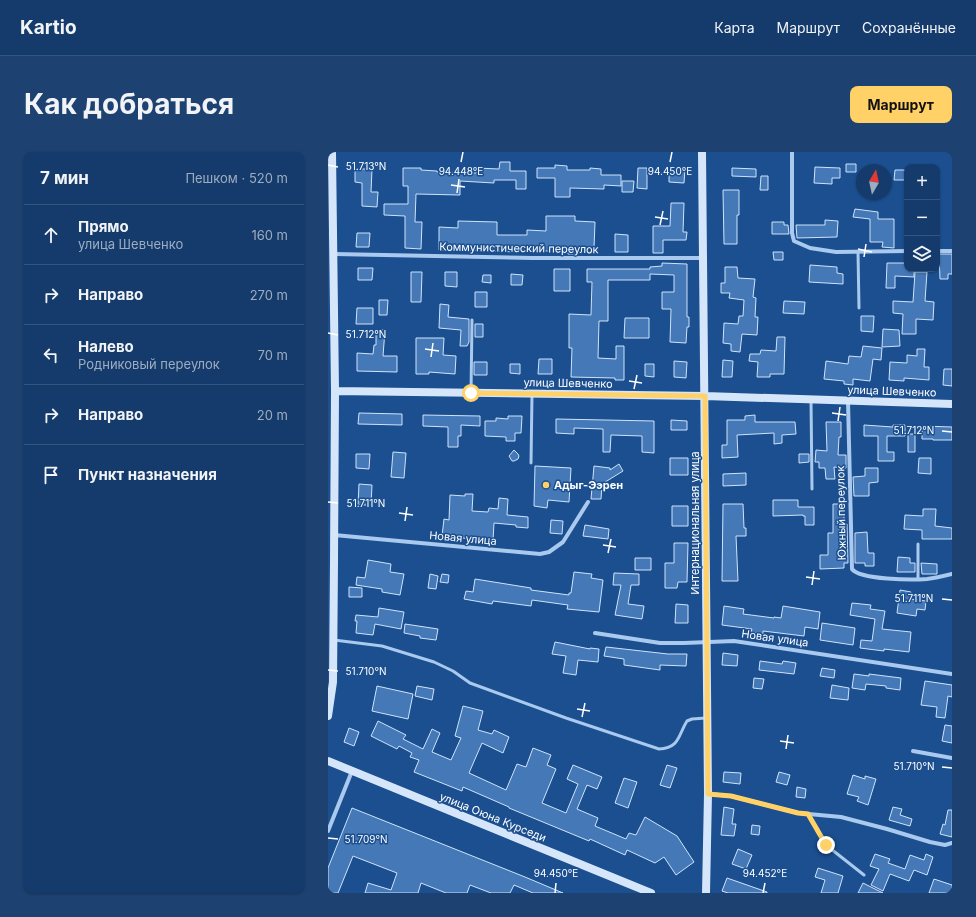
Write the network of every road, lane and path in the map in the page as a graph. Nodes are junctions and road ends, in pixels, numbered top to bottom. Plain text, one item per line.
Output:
1 (332, 152) edge
2 (702, 152) edge
3 (792, 152) edge
4 (940, 251) edge
5 (952, 251) edge
6 (858, 252) junction
7 (904, 252) edge
8 (334, 254) junction
9 (704, 258) junction
10 (331, 291) edge
11 (859, 308) dead end
12 (472, 320) dead end
13 (332, 391) edge
14 (471, 393) junction
15 (532, 394) junction
16 (705, 396) junction
17 (811, 400) junction
18 (848, 401) junction
19 (952, 404) edge
20 (531, 463) dead end
21 (812, 489) dead end
22 (588, 502) dead end
23 (334, 535) junction
24 (918, 544) dead end
25 (331, 562) edge
26 (952, 574) edge
27 (918, 579) junction
28 (331, 619) edge
29 (595, 633) dead end
30 (334, 640) junction
31 (707, 643) junction
32 (952, 674) edge
33 (328, 716) edge
34 (707, 718) junction
35 (913, 751) dead end
36 (952, 758) edge
37 (328, 761) edge
38 (352, 771) junction
39 (708, 794) junction
40 (808, 814) junction
41 (328, 831) edge
42 (952, 843) edge
43 (864, 875) dead end
44 (651, 893) edge
45 (706, 893) edge

1 - 8 street
2 - 9 street, Интернациональная улица
3 - 6 street
4 - 5 street
6 - 7 street
6 - 11 lane
8 - 9 street, Коммунистический переулок
8 - 10 street
9 - 16 street, Интернациональная улица
10 - 13 street
12 - 14 lane
13 - 14 street, улица Шевченко
13 - 23 street
14 - 15 street, улица Шевченко
15 - 16 street, улица Шевченко
15 - 20 lane
16 - 17 street, улица Шевченко
16 - 31 street, Интернациональная улица
17 - 18 street, улица Шевченко
17 - 21 lane
18 - 19 street, улица Шевченко
18 - 27 street, Южный переулок
22 - 23 street, Новая улица
23 - 25 street
24 - 27 lane
25 - 28 street
26 - 27 street, Южный переулок
28 - 30 street
29 - 31 street, Новая улица
30 - 33 street
30 - 34 lane
31 - 32 street, Новая улица
31 - 34 street, Интернациональная улица
34 - 39 street, Интернациональная улица
35 - 36 street
37 - 38 street, улица Оюна Курседи
38 - 41 street
38 - 44 street, улица Оюна Курседи
39 - 40 street
39 - 45 street, Интернациональная улица
40 - 42 street
40 - 43 lane

